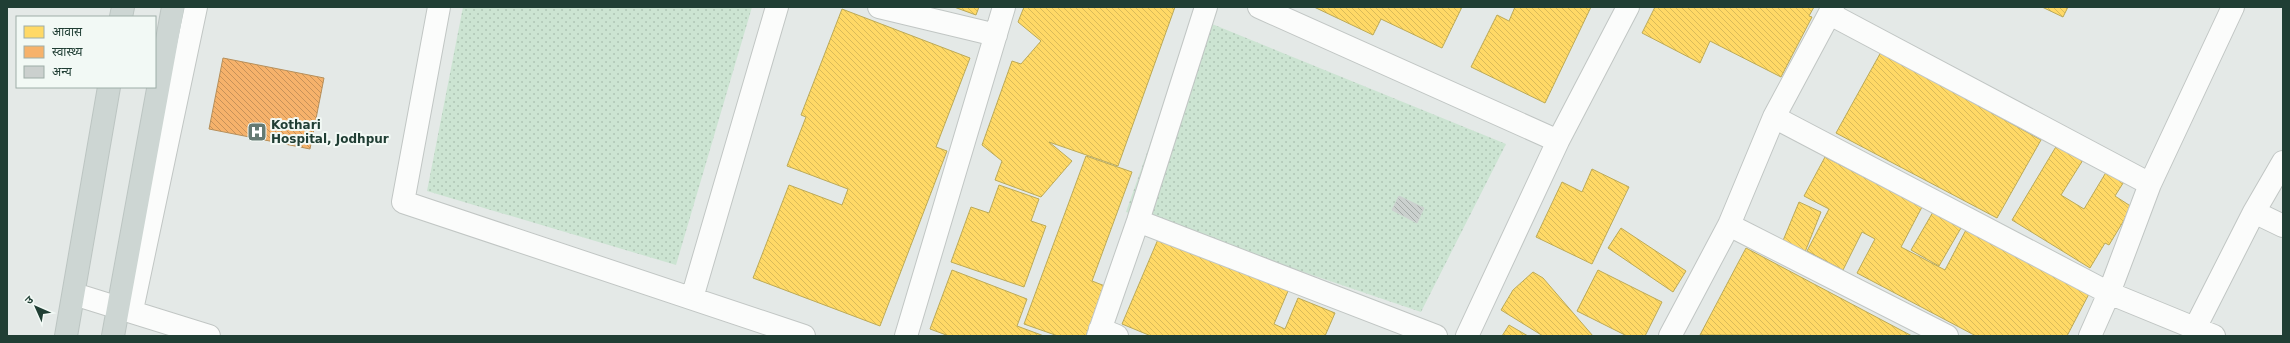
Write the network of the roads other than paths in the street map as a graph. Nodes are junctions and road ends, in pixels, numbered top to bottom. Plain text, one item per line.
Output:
1 (173, 7) edge
2 (196, 7) edge
3 (439, 7) edge
4 (777, 7) edge
5 (879, 7) edge
6 (1004, 7) edge
7 (1206, 7) edge
8 (1259, 7) edge
9 (1628, 7) edge
10 (2233, 7) edge
11 (1832, 11) edge
12 (996, 35) junction
13 (109, 88) edge
14 (1774, 118) junction
15 (1558, 141) junction
16 (2283, 162) edge
17 (2150, 184) junction
18 (2254, 212) junction
19 (1138, 221) junction
20 (1729, 225) junction
21 (2283, 226) edge
22 (2110, 293) junction
23 (74, 294) junction
24 (692, 298) junction
25 (125, 308) junction
26 (2200, 333) edge
27 (1105, 334) edge
28 (1677, 334) edge
29 (66, 336) edge
30 (113, 336) edge
31 (209, 336) edge
32 (804, 336) edge
33 (906, 336) edge
34 (1436, 336) edge
35 (1467, 336) edge
36 (1947, 336) edge
37 (2090, 336) edge

1 - 25 main road
2 - 25 street
3 - 24 street
4 - 24 street
5 - 12 street
6 - 12 street
7 - 19 street
8 - 15 street
9 - 15 street
10 - 17 street
11 - 14 street
11 - 17 street
12 - 33 street
13 - 23 main road
14 - 20 street
14 - 22 street
15 - 35 street
16 - 18 street
17 - 22 street
18 - 21 street
18 - 26 street
19 - 27 street
19 - 34 street
20 - 28 street
20 - 36 street
22 - 26 street
22 - 37 street
23 - 25 street
23 - 29 main road
24 - 32 street
25 - 30 main road
25 - 31 street

